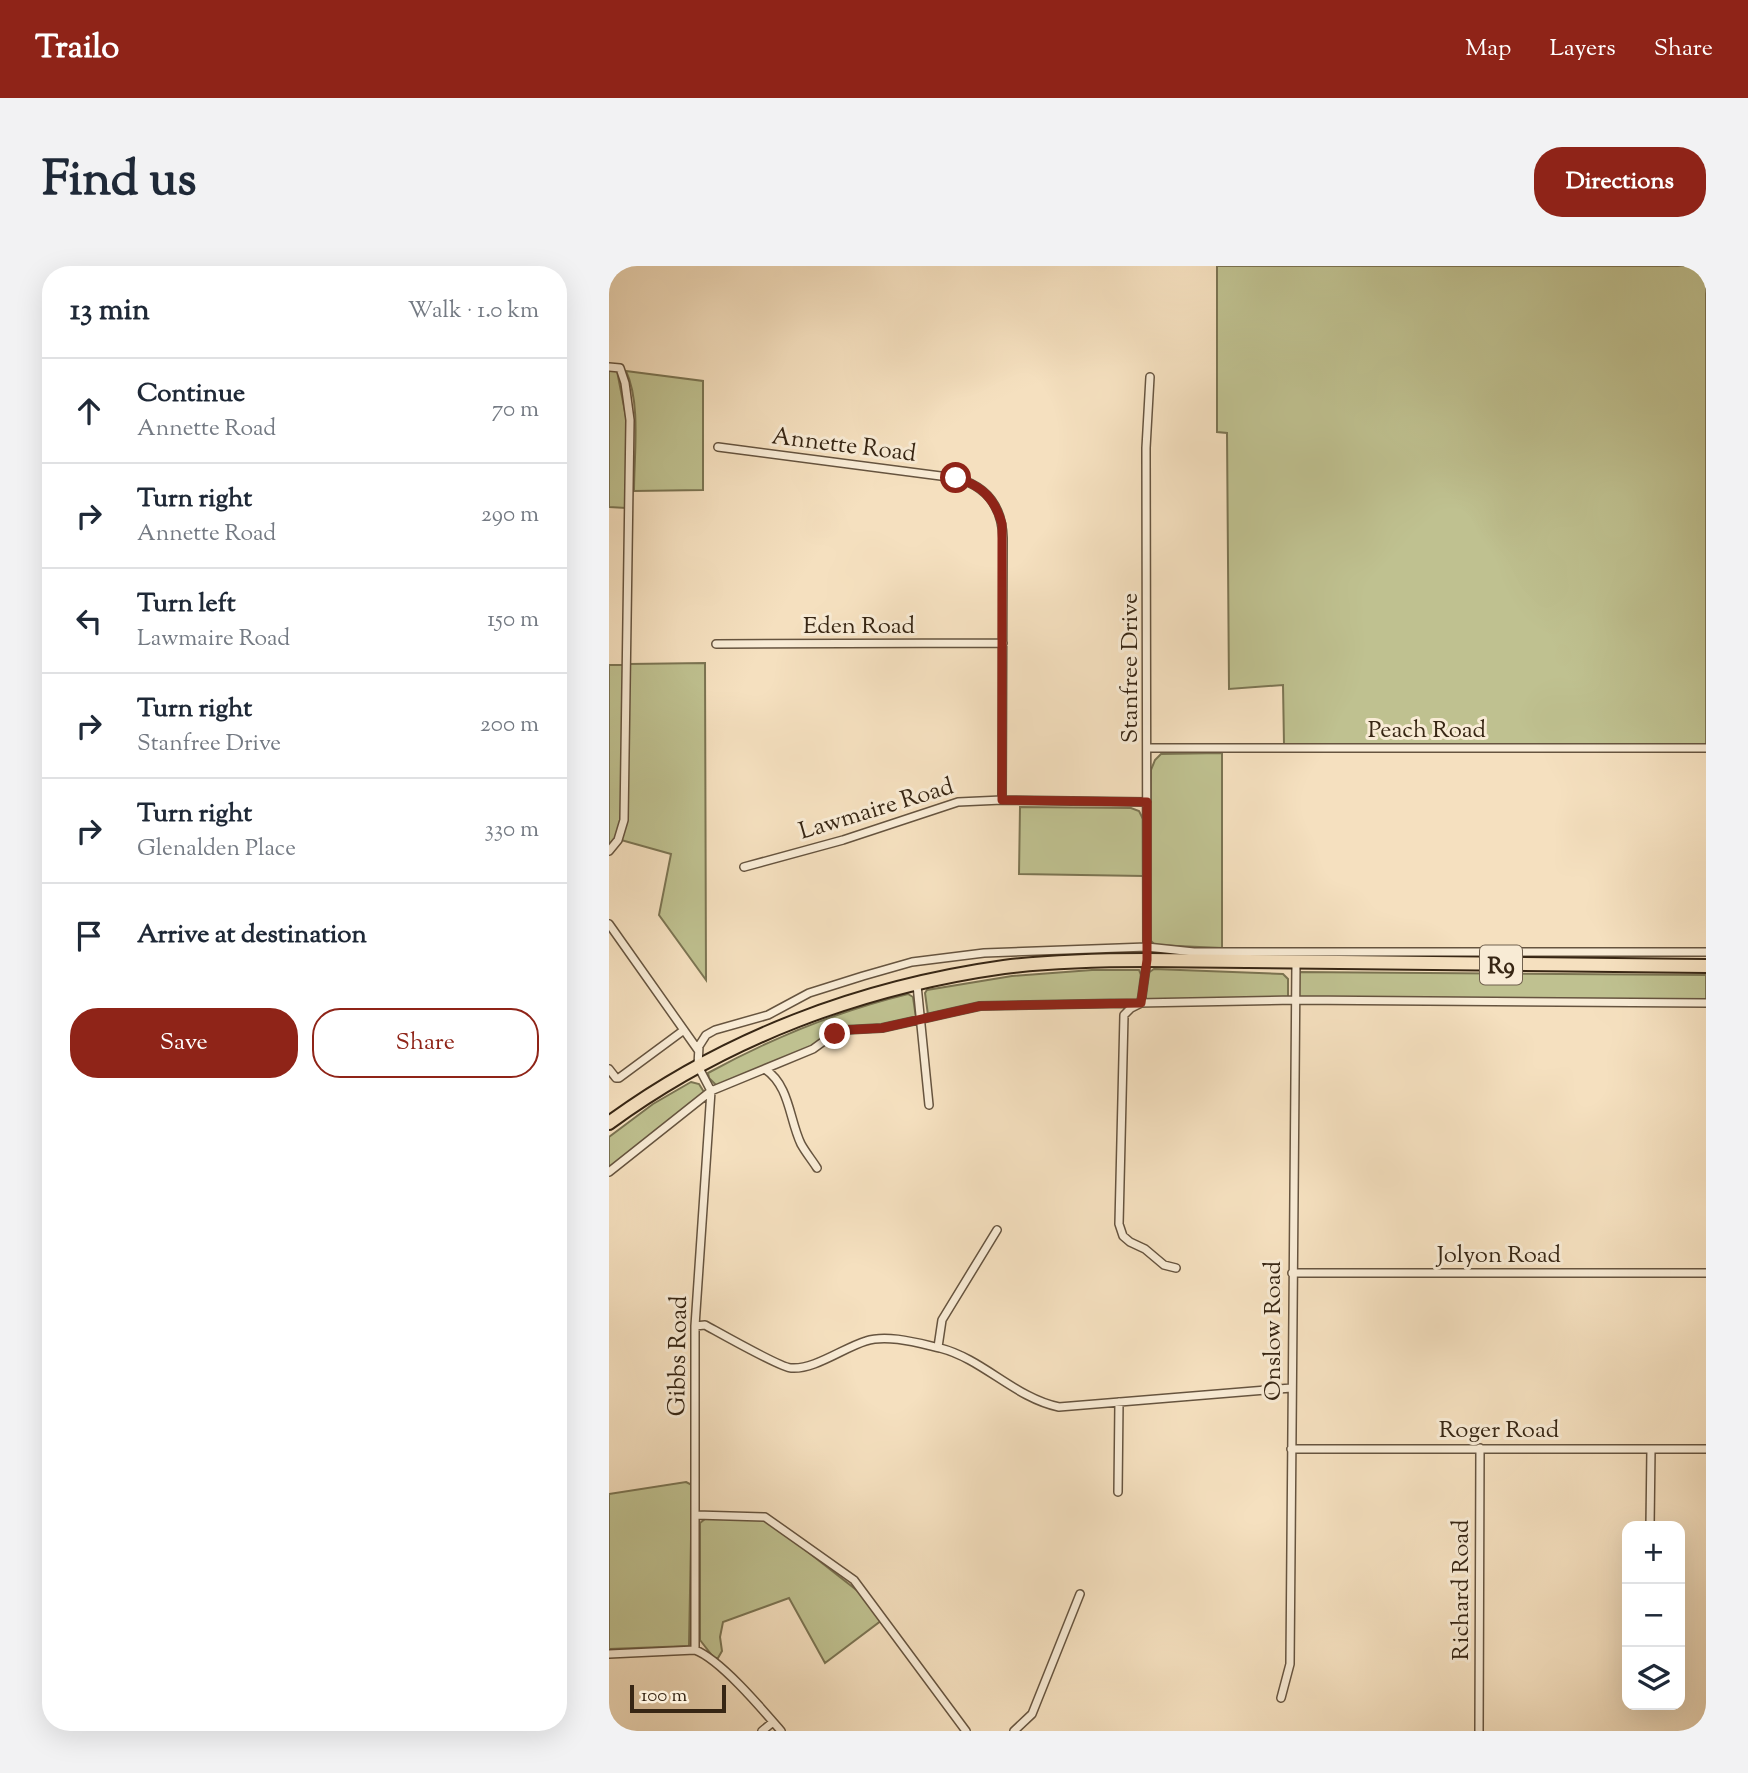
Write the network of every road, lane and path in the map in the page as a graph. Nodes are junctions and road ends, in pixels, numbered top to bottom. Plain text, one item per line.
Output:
1 (609, 367) edge
2 (1150, 377) dead end
3 (718, 447) dead end
4 (1003, 643) junction
5 (716, 644) dead end
6 (1149, 748) junction
7 (1706, 748) edge
8 (1002, 800) junction
9 (1147, 802) junction
10 (609, 851) edge
11 (744, 867) dead end
12 (609, 924) edge
13 (1414, 952) junction
14 (1706, 952) edge
15 (1147, 954) junction
16 (1274, 957) junction
17 (1296, 963) junction
18 (1402, 964) junction
19 (1706, 966) edge
20 (917, 985) junction
21 (1295, 1000) junction
22 (1141, 1003) junction
23 (1706, 1003) edge
24 (922, 1018) junction
25 (684, 1030) junction
26 (699, 1050) junction
27 (698, 1066) junction
28 (609, 1069) edge
29 (765, 1069) junction
30 (711, 1091) junction
31 (929, 1105) dead end
32 (609, 1123) edge
33 (817, 1168) dead end
34 (609, 1172) edge
35 (997, 1230) dead end
36 (1176, 1268) dead end
37 (1291, 1273) junction
38 (1706, 1273) edge
39 (695, 1326) junction
40 (938, 1348) junction
41 (1291, 1388) junction
42 (1119, 1402) junction
43 (1480, 1448) junction
44 (1291, 1449) junction
45 (1651, 1449) junction
46 (1706, 1449) edge
47 (1118, 1492) dead end
48 (697, 1515) junction
49 (1650, 1521) edge
50 (1080, 1594) dead end
51 (695, 1650) junction
52 (609, 1654) edge
53 (1281, 1698) dead end
54 (773, 1722) junction
55 (762, 1731) edge
56 (781, 1731) edge
57 (966, 1731) edge
58 (1014, 1731) edge
59 (1479, 1731) edge

1 - 10 street
2 - 6 street, Stanfree Drive
3 - 4 street, Annette Road
4 - 5 street, Eden Road
4 - 8 street, Annette Road
6 - 7 street, Peach Road
6 - 9 street, Stanfree Drive
8 - 9 street, Lawmaire Road
8 - 11 street, Lawmaire Road
9 - 15 street, Stanfree Drive
12 - 25 street
13 - 14 street
13 - 16 street
13 - 18 street
15 - 16 highway, R9
15 - 20 highway, R9
15 - 22 street, Stanfree Drive
15 - 26 street
16 - 17 highway, R9
17 - 18 highway, R9
17 - 21 street, Onslow Road
18 - 19 highway, R9
20 - 24 street
20 - 27 highway, R9
21 - 22 street
21 - 23 street
21 - 37 street, Onslow Road
22 - 24 street
22 - 36 street
24 - 29 street
24 - 31 street
25 - 26 street
25 - 28 street
26 - 27 street
27 - 30 street
27 - 32 highway, R9
29 - 30 street
29 - 33 street
30 - 34 street
30 - 39 street, Gibbs Road
35 - 40 street
37 - 38 street, Jolyon Road
37 - 41 street, Onslow Road
39 - 40 street
39 - 48 street, Gibbs Road
40 - 42 street
41 - 42 street
41 - 44 street, Onslow Road
42 - 47 street
43 - 44 street, Roger Road
43 - 45 street, Roger Road
43 - 59 street, Richard Road
44 - 53 street, Onslow Road
45 - 46 street, Roger Road
45 - 49 street
48 - 51 street, Gibbs Road
48 - 57 street
50 - 58 street
51 - 52 street
51 - 54 street
54 - 55 street
54 - 56 street

